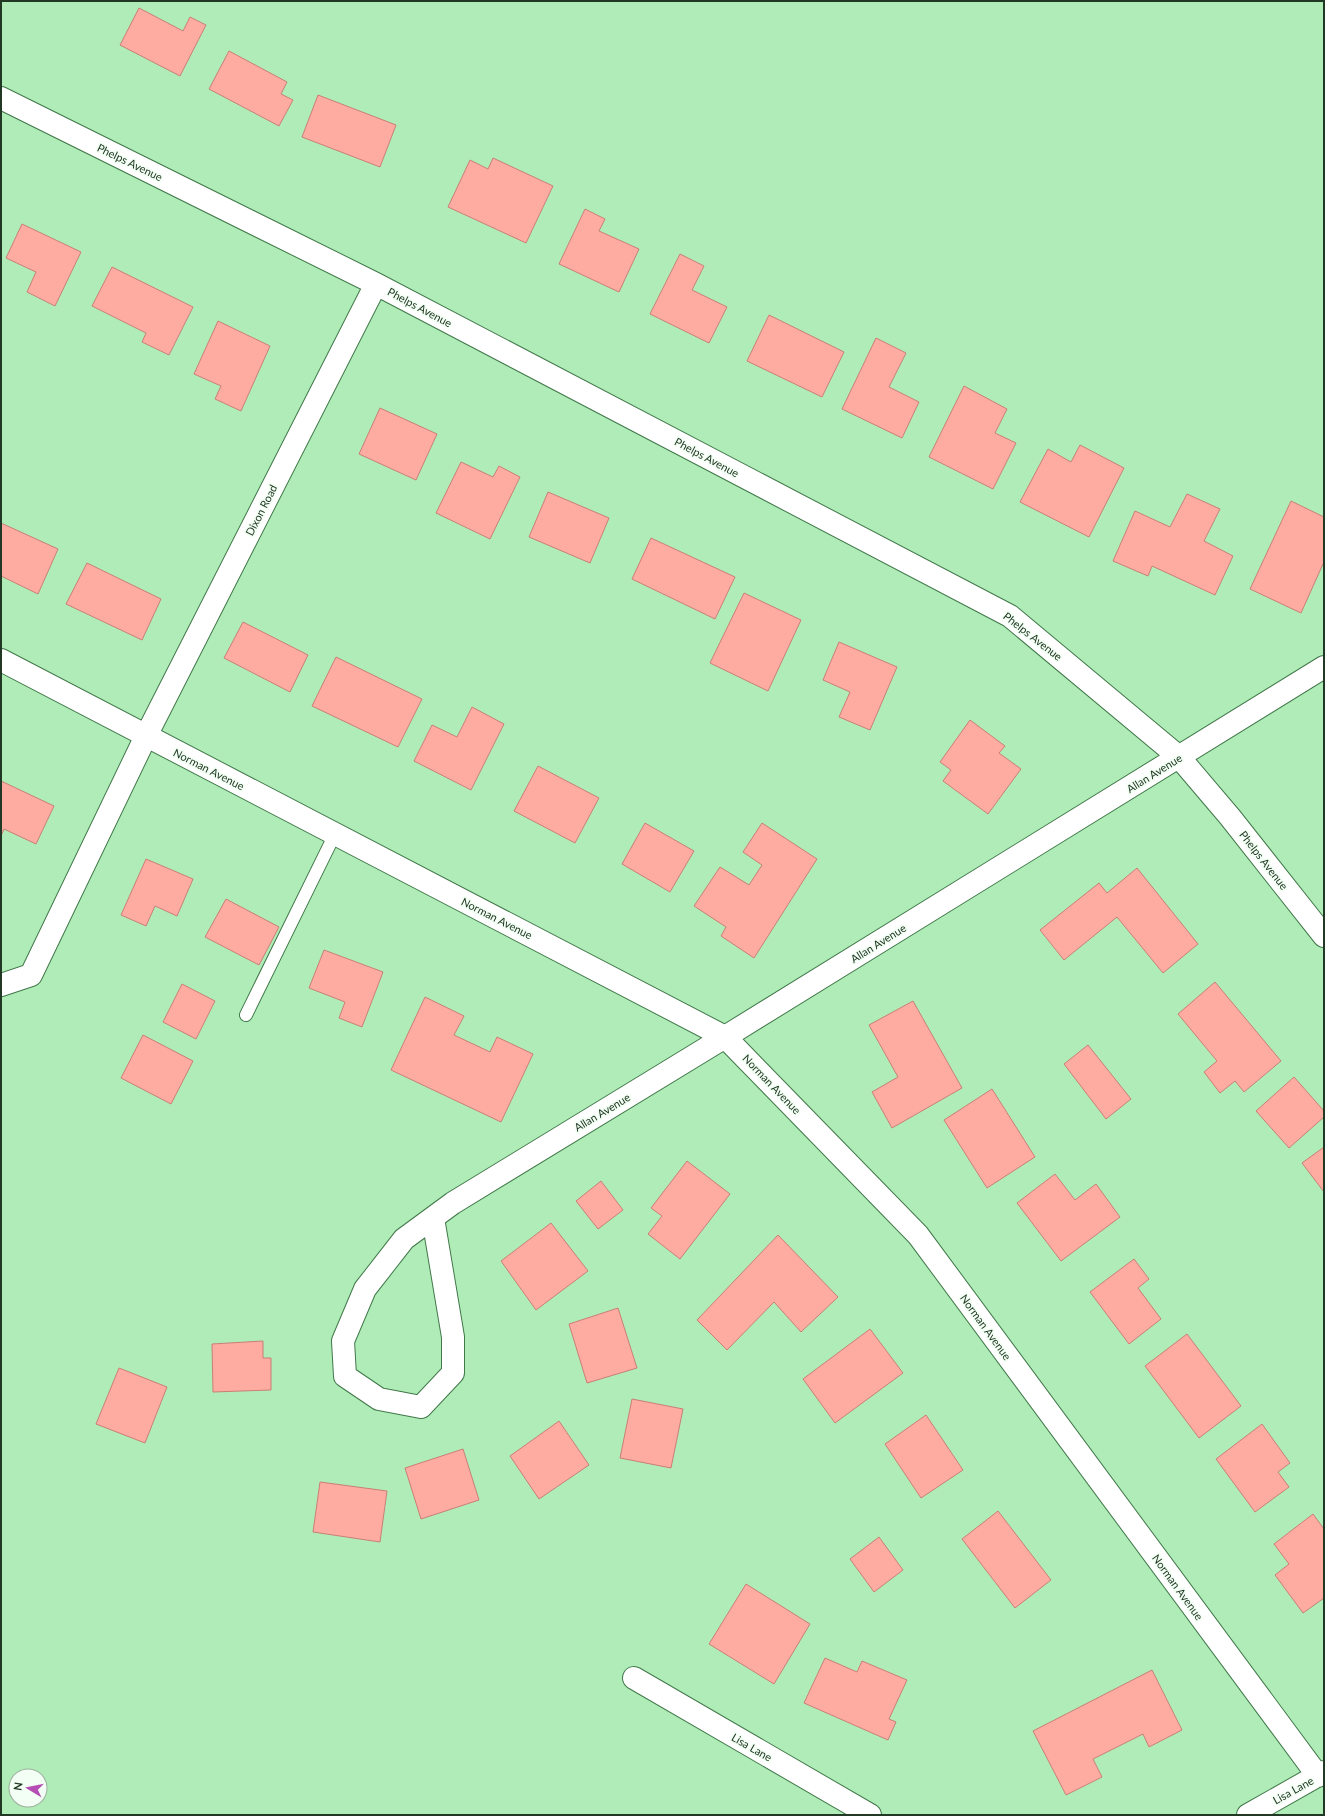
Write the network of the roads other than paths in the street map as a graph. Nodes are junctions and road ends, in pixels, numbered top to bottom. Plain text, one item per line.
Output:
1 (1, 98) edge
2 (376, 284) junction
3 (1, 660) edge
4 (1324, 667) edge
5 (146, 736) junction
6 (1180, 757) junction
7 (335, 834) junction
8 (1324, 936) edge
9 (1, 985) edge
10 (246, 1015) dead end
11 (725, 1037) junction
12 (433, 1218) junction
13 (634, 1678) dead end
14 (1321, 1774) edge
15 (870, 1815) edge
16 (1248, 1815) edge

1 - 2 street, Phelps Avenue
2 - 5 street, Dixon Road
2 - 6 street, Phelps Avenue
3 - 5 street, Norman Avenue
4 - 6 street, Allan Avenue
5 - 7 street, Norman Avenue
5 - 9 street, Dixon Road
6 - 8 street, Phelps Avenue
6 - 11 street, Allan Avenue
7 - 10 lane
7 - 11 street, Norman Avenue
11 - 12 street, Allan Avenue
11 - 14 street, Norman Avenue
12 - 12 street, Allan Avenue
13 - 15 street, Lisa Lane
14 - 16 street, Lisa Lane

